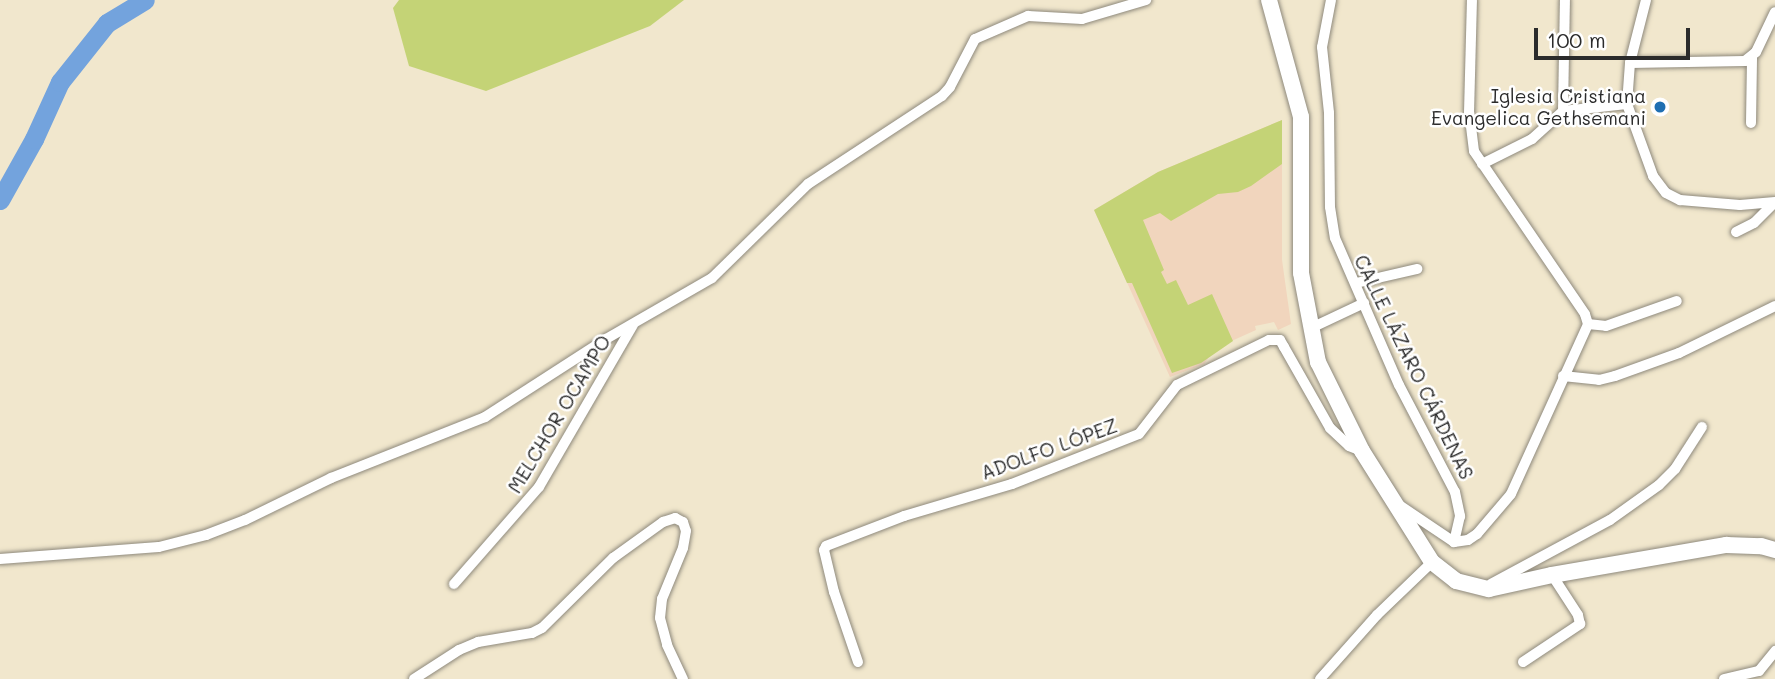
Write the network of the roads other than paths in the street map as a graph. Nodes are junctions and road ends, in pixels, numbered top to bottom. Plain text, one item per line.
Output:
1 (1146, 0) edge
2 (1269, 0) edge
3 (1331, 0) edge
4 (1472, 0) edge
5 (1565, 0) edge
6 (1646, 0) edge
7 (1109, 6) edge
8 (1775, 12) edge
9 (1752, 57) junction
10 (1630, 63) junction
11 (1627, 104) junction
12 (1563, 111) junction
13 (1751, 123) dead end
14 (1482, 164) junction
15 (1774, 203) edge
16 (1736, 232) dead end
17 (1417, 269) dead end
18 (1356, 283) junction
19 (1677, 301) dead end
20 (1364, 303) junction
21 (1775, 306) edge
22 (634, 323) junction
23 (1588, 324) junction
24 (1309, 329) junction
25 (1563, 376) junction
26 (1702, 427) dead end
27 (1362, 451) junction
28 (1399, 505) junction
29 (1454, 542) junction
30 (1775, 550) edge
31 (0, 559) edge
32 (1432, 562) junction
33 (1552, 575) junction
34 (454, 583) dead end
35 (1483, 589) junction
36 (1775, 651) edge
37 (858, 662) dead end
38 (1523, 662) dead end
39 (414, 679) edge
40 (683, 679) edge
41 (1320, 679) edge
42 (1724, 679) edge

1 - 7 street
2 - 24 main road
3 - 18 street, CALLE LÁZARO CÁRDENAS
4 - 14 street
5 - 12 street
6 - 10 street
7 - 22 street
8 - 9 street
9 - 10 street
9 - 13 street
10 - 11 street
11 - 12 street
11 - 15 street
12 - 14 street
14 - 23 street
15 - 16 street
17 - 18 street
18 - 20 street, CALLE LÁZARO CÁRDENAS
19 - 23 street
20 - 24 street
20 - 29 street, CALLE LÁZARO CÁRDENAS
21 - 25 street
22 - 31 street
22 - 34 street, MELCHOR OCAMPO
23 - 25 street
24 - 27 main road
25 - 29 street
26 - 35 street
27 - 28 main road
27 - 37 street, ADOLFO LÓPEZ
28 - 29 street
28 - 32 main road
30 - 33 main road
32 - 35 main road
32 - 41 street
33 - 35 main road
33 - 38 street
36 - 42 street
39 - 40 street

